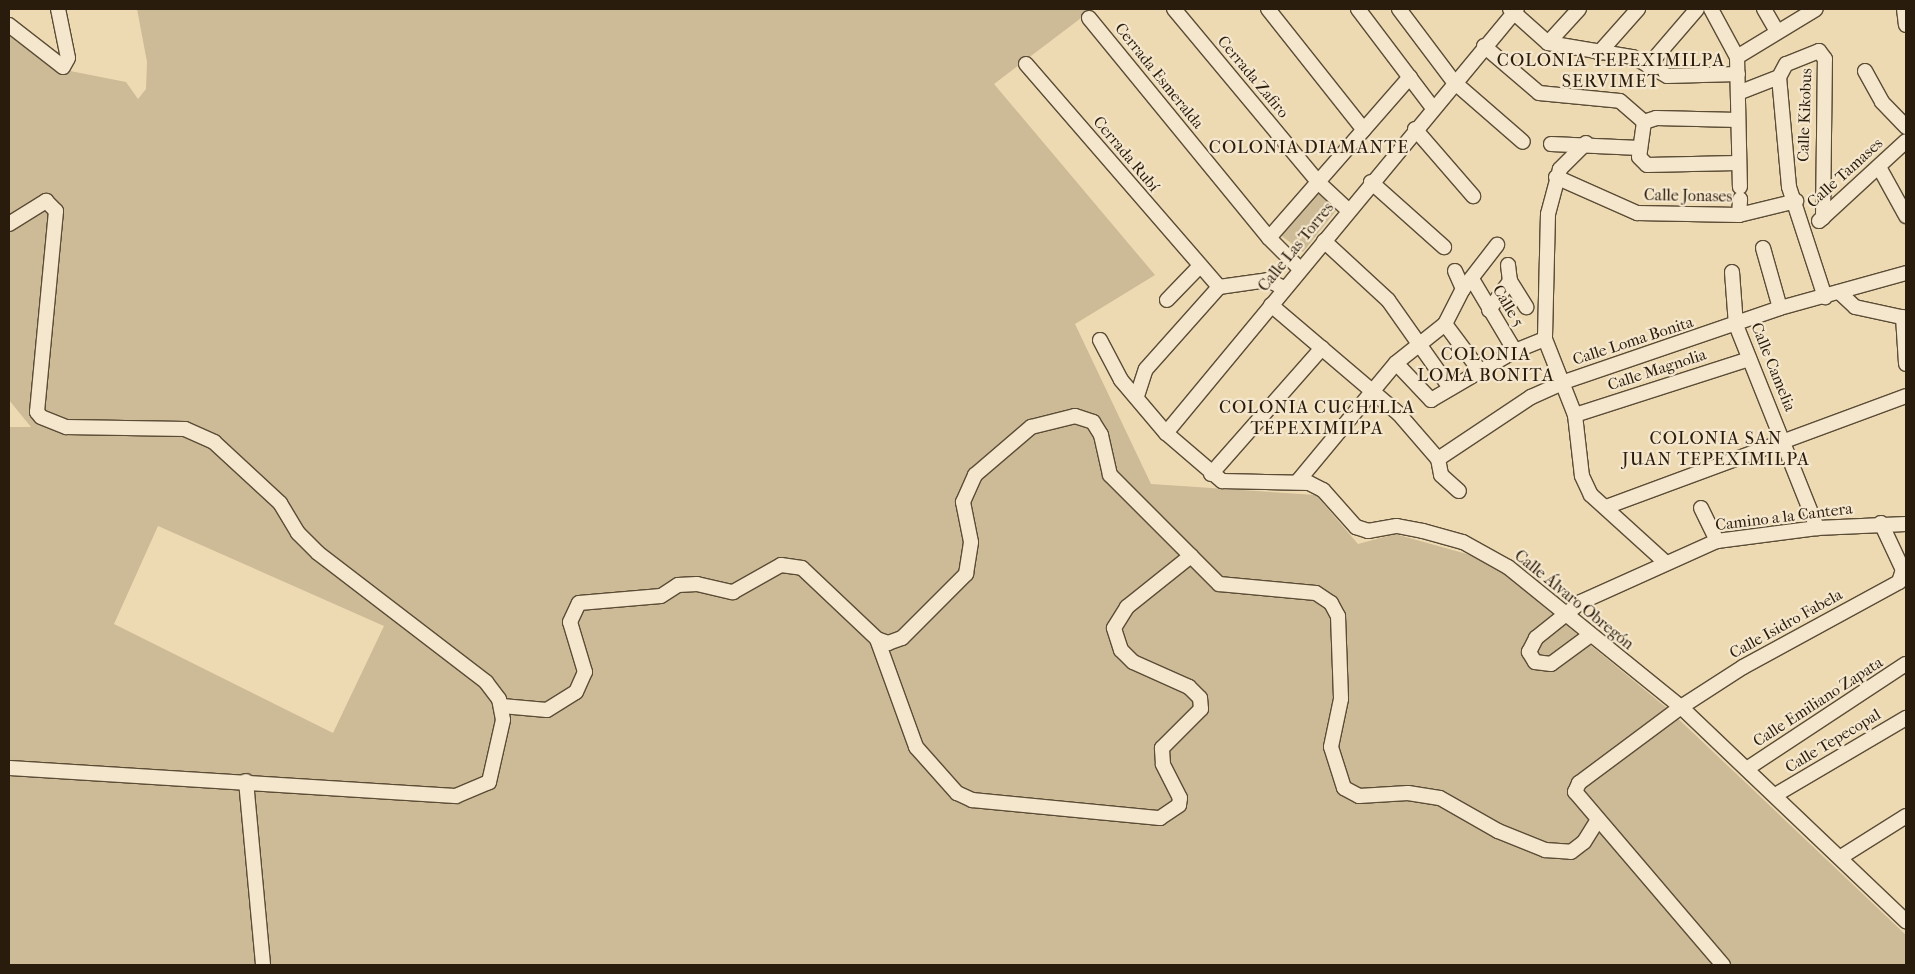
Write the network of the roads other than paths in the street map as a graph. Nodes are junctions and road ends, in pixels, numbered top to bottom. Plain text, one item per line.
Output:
1 (58, 9) edge
2 (1174, 9) edge
3 (1268, 9) edge
4 (1358, 9) edge
5 (1579, 9) edge
6 (1638, 9) edge
7 (1697, 9) edge
8 (1711, 9) edge
9 (1764, 9) edge
10 (1816, 9) edge
11 (1904, 9) edge
12 (1513, 10) edge
13 (1406, 12) edge
14 (1089, 18) dead end
15 (9, 25) edge
16 (1906, 25) edge
17 (1776, 30) junction
18 (1548, 43) junction
19 (1484, 46) junction
20 (1599, 53) junction
21 (1737, 56) junction
22 (1026, 64) dead end
23 (1648, 66) junction
24 (1865, 71) dead end
25 (1738, 74) junction
26 (1779, 77) junction
27 (1410, 78) junction
28 (1454, 82) junction
29 (1738, 93) junction
30 (1432, 108) junction
31 (1738, 120) junction
32 (1644, 122) junction
33 (1906, 127) edge
34 (1415, 128) junction
35 (1364, 130) junction
36 (1906, 141) edge
37 (1523, 142) dead end
38 (1586, 143) junction
39 (1551, 144) dead end
40 (1640, 148) junction
41 (1737, 163) junction
42 (1879, 167) junction
43 (1556, 177) junction
44 (1318, 182) junction
45 (1372, 182) junction
46 (1473, 196) dead end
47 (1796, 201) junction
48 (1349, 211) junction
49 (1739, 215) junction
50 (1906, 216) edge
51 (1822, 218) junction
52 (9, 224) edge
53 (1806, 231) junction
54 (1269, 238) junction
55 (1324, 240) junction
56 (1497, 245) dead end
57 (1444, 247) dead end
58 (1763, 248) dead end
59 (1508, 265) dead end
60 (1199, 267) junction
61 (1300, 269) junction
62 (1454, 271) dead end
63 (1732, 272) dead end
64 (1906, 273) edge
65 (1510, 281) junction
66 (1468, 284) junction
67 (1219, 287) junction
68 (1284, 288) junction
69 (1839, 292) junction
70 (1825, 297) junction
71 (1167, 300) dead end
72 (1271, 305) junction
73 (1526, 307) dead end
74 (1780, 308) junction
75 (1489, 310) junction
76 (1905, 317) edge
77 (1445, 324) junction
78 (1736, 325) junction
79 (1546, 339) junction
80 (1100, 340) dead end
81 (1420, 345) junction
82 (1322, 348) junction
83 (1515, 351) junction
84 (1749, 359) junction
85 (1396, 363) junction
86 (1906, 364) edge
87 (1480, 371) junction
88 (1564, 382) junction
89 (1450, 388) junction
90 (1372, 389) junction
91 (1137, 396) junction
92 (1906, 396) edge
93 (1575, 415) junction
94 (1166, 433) junction
95 (1784, 440) junction
96 (1438, 459) junction
97 (1211, 474) junction
98 (1298, 481) junction
99 (1459, 491) dead end
100 (1606, 507) junction
101 (1701, 508) dead end
102 (1881, 523) junction
103 (1906, 524) edge
104 (1817, 528) junction
105 (1717, 541) junction
106 (1191, 556) junction
107 (1665, 562) junction
108 (1564, 616) junction
109 (1589, 636) junction
110 (877, 639) junction
111 (1906, 664) edge
112 (502, 706) junction
113 (1681, 707) junction
114 (1906, 718) edge
115 (9, 768) edge
116 (1748, 768) junction
117 (246, 781) junction
118 (1777, 794) junction
119 (1906, 816) edge
120 (1597, 821) junction
121 (1840, 857) junction
122 (1906, 921) edge
123 (263, 965) edge
124 (1722, 965) edge

1 - 15 street
2 - 44 street, Cerrada Zafiro
3 - 35 street
4 - 27 street
5 - 18 street
6 - 20 street
7 - 23 street
8 - 21 street
9 - 17 street
10 - 17 street
11 - 16 street
12 - 18 street
12 - 19 street, Calle Las Torres
13 - 28 street
14 - 54 street, Cerrada Esmeralda
17 - 21 street
18 - 20 street
19 - 28 street, Calle Las Torres
19 - 32 street
20 - 23 street
21 - 25 street
22 - 60 street, Cerrada Rubí
23 - 25 street
24 - 33 street
25 - 29 street
26 - 29 street, Calle Kikobus
26 - 47 street
26 - 51 street, Calle Kikobus
27 - 30 street
27 - 35 street
28 - 30 street, Calle Las Torres
28 - 37 street
29 - 31 street
30 - 34 street, Calle Las Torres
31 - 32 street
31 - 41 street
32 - 40 street
34 - 45 street, Calle Las Torres
34 - 46 street
35 - 44 street
36 - 42 street, Calle Tamases
38 - 39 street
38 - 40 street
38 - 43 street
40 - 41 street
41 - 49 street
42 - 50 street
42 - 51 street, Calle Tamases
43 - 49 street, Calle Jonases
43 - 79 street
44 - 48 street, Cerrada Zafiro
44 - 54 street
45 - 48 street, Calle Las Torres
45 - 57 street
47 - 49 street, Calle Jonases
47 - 53 street
48 - 55 street, Calle Las Torres
51 - 53 street, Calle Tamases
52 - 112 street
53 - 70 street
54 - 61 street, Cerrada Esmeralda
55 - 61 street, Calle Las Torres
55 - 81 street
56 - 66 street
58 - 74 street
59 - 65 street
60 - 67 street, Cerrada Rubí
60 - 71 street
61 - 68 street, Calle Las Torres
62 - 66 street, Calle 5
63 - 78 street, Calle Camelia
64 - 69 street, Calle Loma Bonita
65 - 73 street
65 - 75 street
66 - 75 street, Calle 5
66 - 77 street
67 - 68 street
67 - 91 street
68 - 72 street, Calle Las Torres
69 - 70 street, Calle Loma Bonita
69 - 76 street
70 - 74 street, Calle Loma Bonita
72 - 82 street
72 - 94 street, Calle Las Torres
74 - 78 street, Calle Loma Bonita
75 - 83 street, Calle 5
76 - 86 street
77 - 81 street
77 - 87 street
78 - 84 street, Calle Camelia
78 - 88 street, Calle Loma Bonita
79 - 83 street
79 - 88 street
80 - 91 street, Calle Álvaro Obregón
81 - 85 street
81 - 89 street
82 - 90 street
82 - 97 street
83 - 87 street
84 - 93 street, Calle Magnolia
84 - 95 street, Calle Camelia
85 - 89 street
85 - 90 street
87 - 89 street
88 - 93 street
88 - 96 street, Calle Loma Bonita
90 - 96 street
90 - 98 street
91 - 94 street, Calle Álvaro Obregón
92 - 95 street
93 - 100 street
94 - 97 street, Calle Álvaro Obregón
95 - 100 street
95 - 104 street, Calle Camelia
96 - 99 street
97 - 98 street, Calle Álvaro Obregón
98 - 108 street, Calle Álvaro Obregón
100 - 107 street
101 - 105 street
102 - 103 street, Camino a la Cantera
102 - 104 street, Camino a la Cantera
102 - 113 street, Calle Isidro Fabela
104 - 105 street, Camino a la Cantera
105 - 107 street, Camino a la Cantera
106 - 110 street
106 - 110 street
106 - 120 street
107 - 108 street, Camino a la Cantera
108 - 109 street, Calle Álvaro Obregón
108 - 109 street, Camino a la Cantera
109 - 113 street, Calle Álvaro Obregón
110 - 112 street
111 - 116 street, Calle Emiliano Zapata
112 - 117 street
113 - 116 street, Calle Álvaro Obregón
113 - 120 street, Calle Isidro Fabela
114 - 118 street, Calle Tepecopal
115 - 117 street
116 - 118 street, Calle Álvaro Obregón
117 - 123 street
118 - 121 street, Calle Álvaro Obregón
119 - 121 street
120 - 124 street
121 - 122 street, Calle Álvaro Obregón

